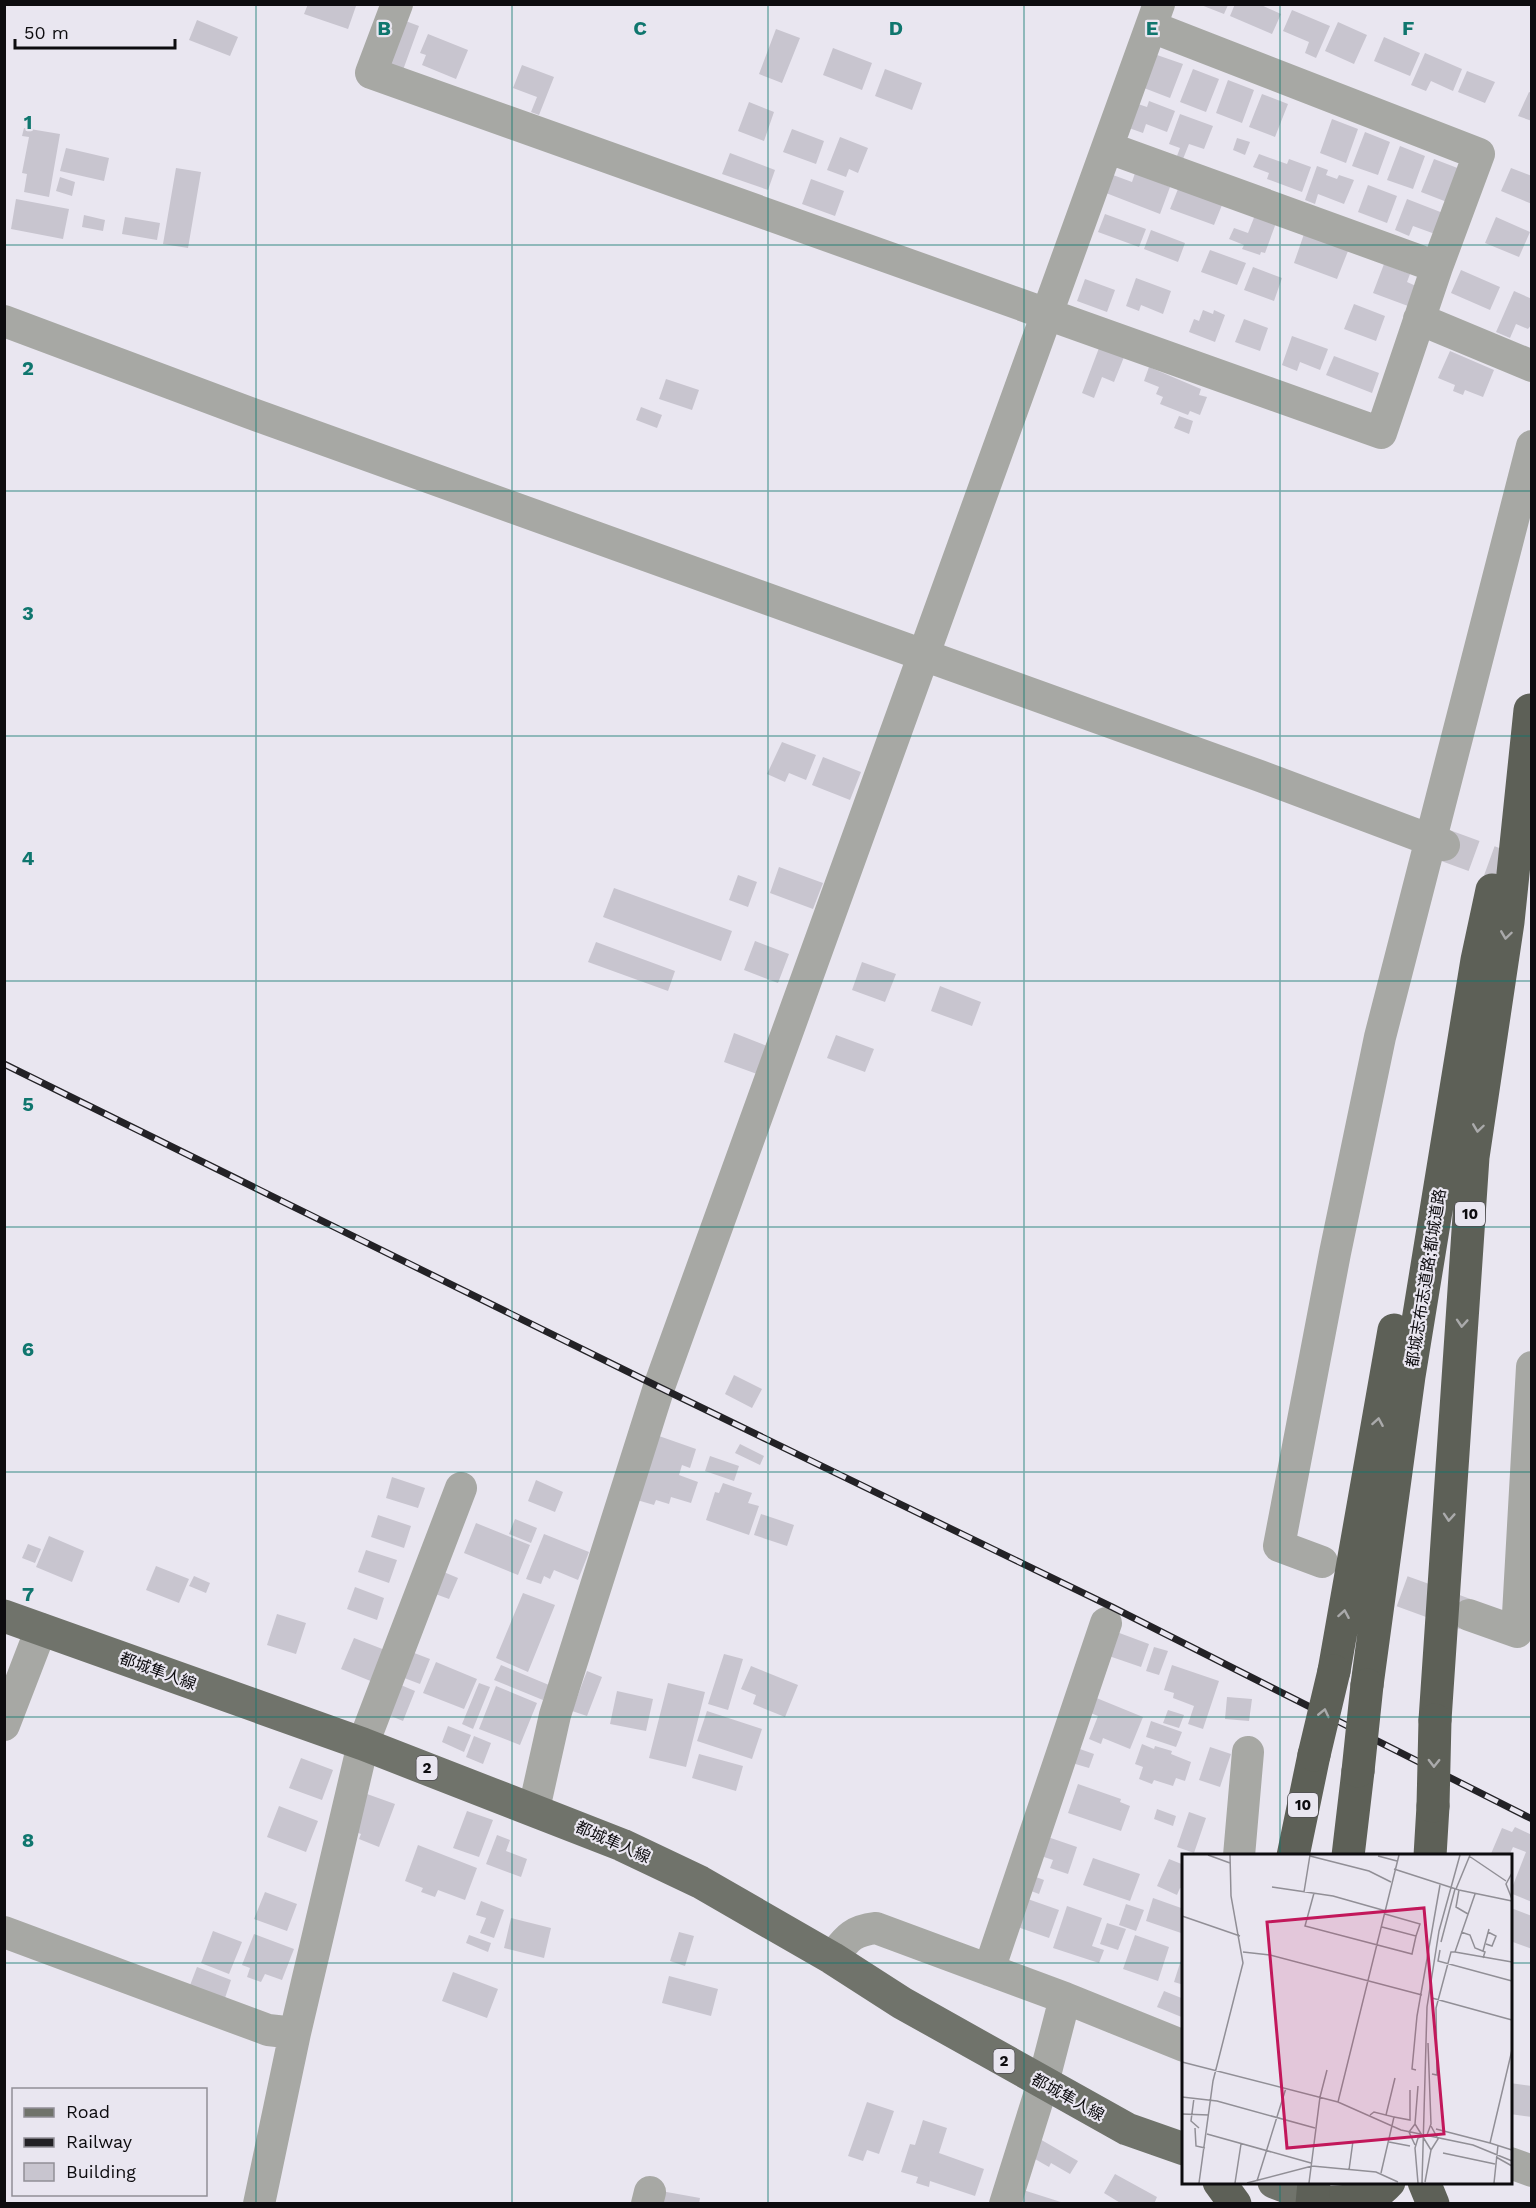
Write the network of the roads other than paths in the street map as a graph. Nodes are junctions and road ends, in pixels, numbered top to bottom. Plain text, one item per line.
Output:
1 (397, 4) edge
2 (1155, 16) edge
3 (1109, 147) junction
4 (1437, 267) junction
5 (1047, 314) junction
6 (1419, 319) junction
7 (4, 321) edge
8 (1532, 366) edge
9 (1532, 446) edge
10 (923, 656) junction
11 (1531, 708) edge
12 (1436, 843) junction
13 (1429, 1260) junction
14 (1532, 1367) edge
15 (462, 1488) dead end
16 (1322, 1562) dead end
17 (1469, 1615) tunnel mouth
18 (4, 1616) edge
19 (1106, 1623) dead end
20 (41, 1629) junction
21 (4, 1725) edge
22 (363, 1744) junction
23 (1248, 1752) dead end
24 (534, 1809) junction
25 (1239, 1854) edge
26 (1293, 1854) edge
27 (1348, 1854) edge
28 (1430, 1854) edge
29 (4, 1932) edge
30 (832, 1958) junction
31 (989, 1970) junction
32 (1065, 1998) junction
33 (295, 2033) junction
34 (1182, 2045) edge
35 (1043, 2083) junction
36 (1182, 2148) edge
37 (1512, 2164) edge
38 (1532, 2171) edge
39 (1220, 2184) edge
40 (1280, 2184) edge
41 (1387, 2184) edge
42 (1425, 2184) edge
43 (1320, 2197) edge
44 (259, 2204) edge
45 (1005, 2204) edge
46 (1235, 2204) edge
47 (1433, 2204) edge

1 - 5 street
2 - 3 street
2 - 4 street
3 - 4 street
3 - 5 street
4 - 6 street
5 - 6 street
5 - 10 street
6 - 8 street
7 - 10 street
9 - 12 street
10 - 12 street
10 - 24 street
11 - 13 highway, 都城志布志道路;都城道路 / 10
11 -> 28 highway, 10, bridge
12 - 16 street
26 -> 13 highway, 10, bridge
13 - 27 highway, 都城志布志道路;都城道路 / 10, bridge
14 - 17 street
15 - 22 street
18 - 20 main road, 都城隼人線 / 2
19 - 31 street
20 - 21 street
20 - 22 main road, 都城隼人線 / 2
22 - 24 main road, 都城隼人線 / 2
22 - 33 street
23 - 25 street
24 - 30 main road, 都城隼人線 / 2
29 - 33 street
30 - 31 street
30 - 35 main road, 都城隼人線 / 2
31 - 32 street
32 - 34 street
32 - 35 street
33 - 44 street
35 - 36 main road, 都城隼人線 / 2
35 - 45 street
37 - 38 street
39 - 46 highway
40 - 43 main road
41 - 43 highway
42 - 47 highway

